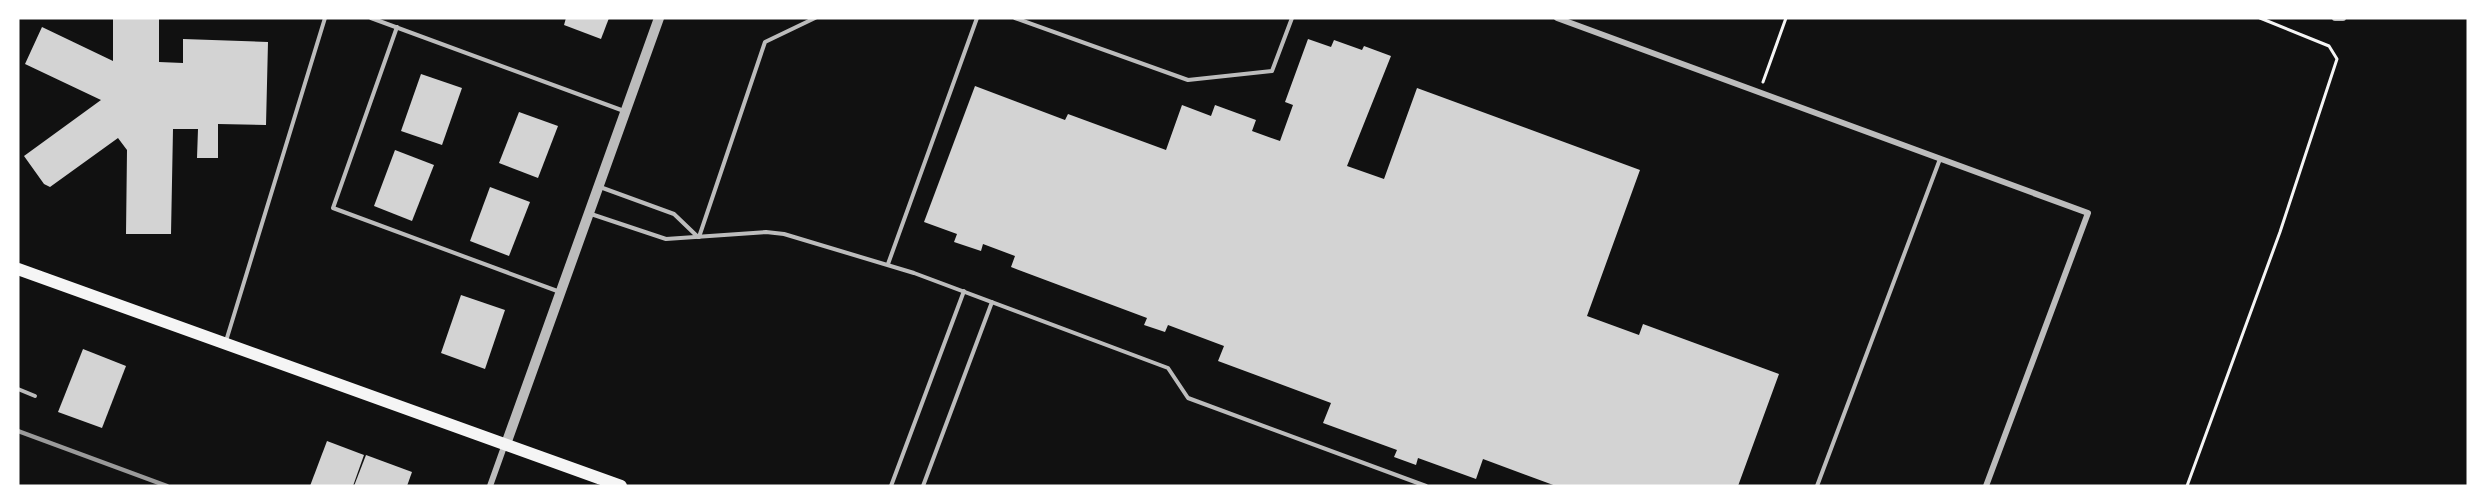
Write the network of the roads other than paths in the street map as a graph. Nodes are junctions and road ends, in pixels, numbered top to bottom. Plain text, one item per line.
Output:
1 (325, 18) edge
2 (371, 18) edge
3 (659, 18) edge
4 (815, 18) edge
5 (977, 18) edge
6 (1015, 18) edge
7 (1292, 18) edge
8 (1557, 18) edge
9 (397, 27) junction
10 (625, 112) junction
11 (1940, 159) junction
12 (597, 186) junction
13 (588, 213) junction
14 (699, 237) junction
15 (888, 264) junction
16 (18, 268) edge
17 (964, 291) junction
18 (560, 292) junction
19 (992, 302) junction
20 (225, 345) junction
21 (18, 389) edge
22 (35, 396) dead end
23 (506, 444) junction
24 (490, 486) edge
25 (621, 486) edge
26 (891, 486) edge
27 (923, 486) edge
28 (1426, 486) edge
29 (1817, 486) edge
30 (1986, 486) edge

1 - 20 lane
2 - 9 lane
3 - 10 street
4 - 14 lane
5 - 15 lane
6 - 7 lane
8 - 11 street
9 - 10 lane
9 - 18 lane
10 - 12 street
11 - 29 lane
11 - 30 street
12 - 13 street
12 - 14 lane
13 - 14 lane
13 - 18 street
14 - 15 lane
15 - 17 lane
16 - 20 main road
17 - 19 lane
17 - 26 lane
18 - 23 street
19 - 27 lane
19 - 28 lane
20 - 23 main road
21 - 22 lane
23 - 24 street
23 - 25 main road

